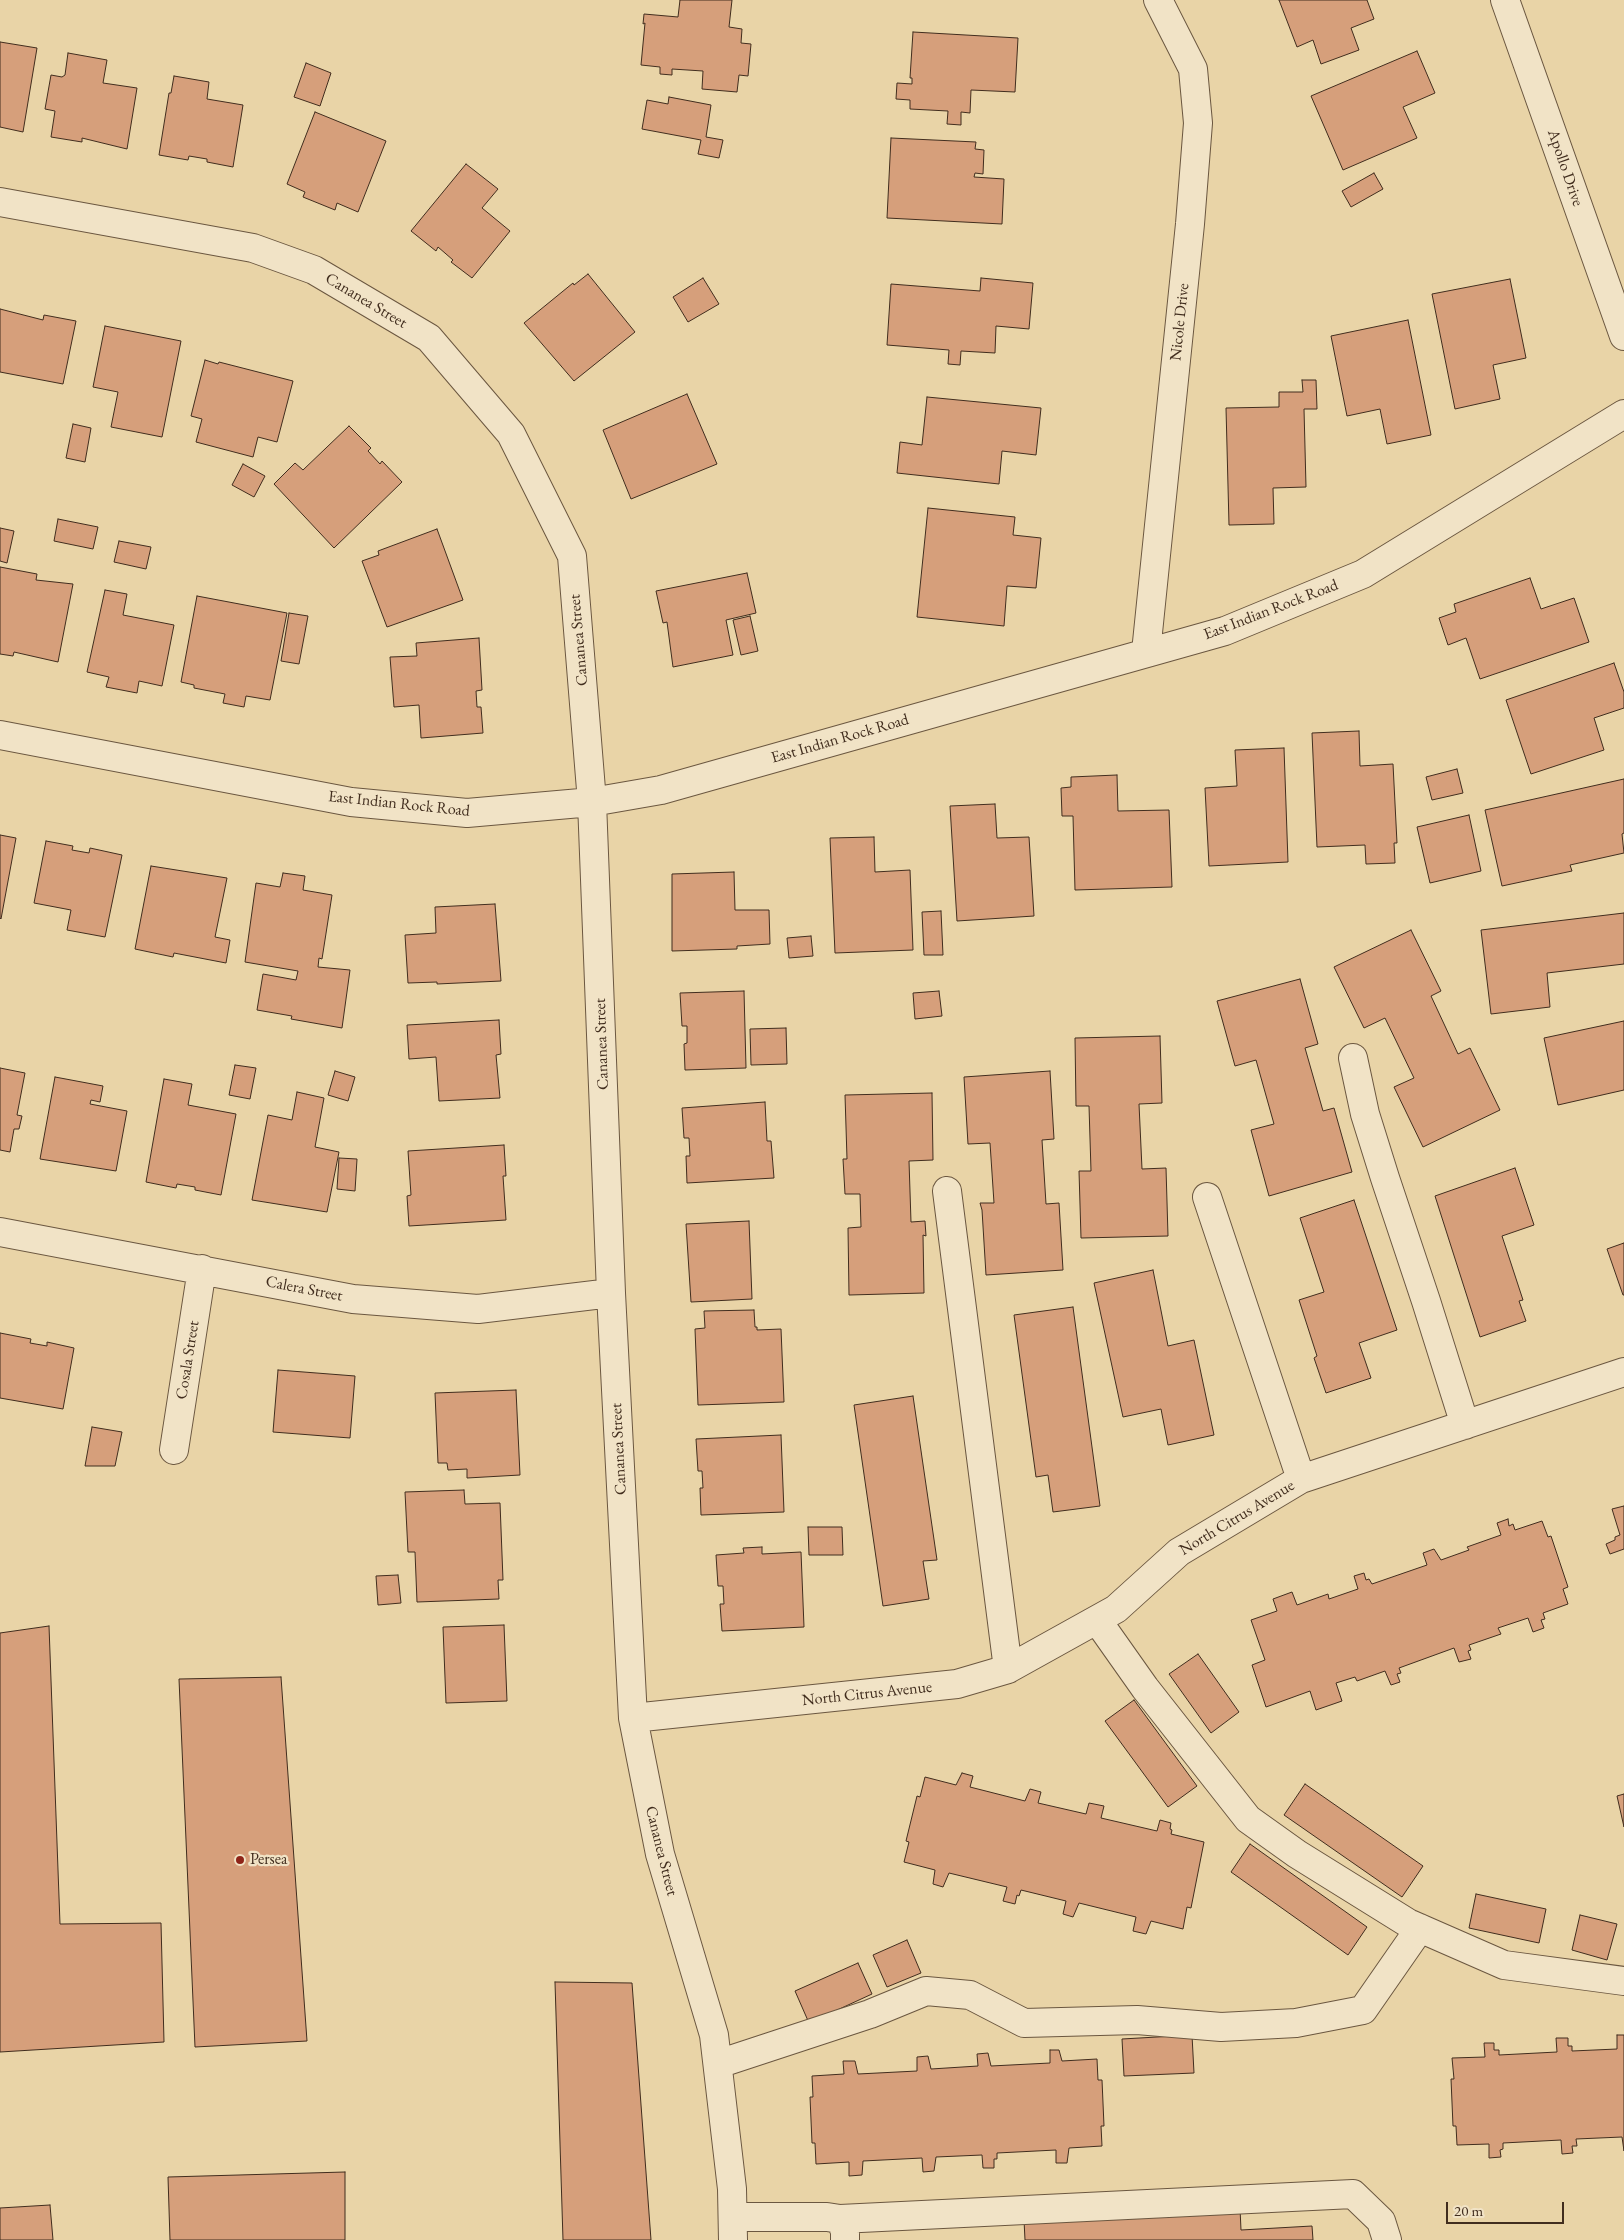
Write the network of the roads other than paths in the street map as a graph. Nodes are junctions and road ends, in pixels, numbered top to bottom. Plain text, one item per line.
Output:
1 (1158, 0) edge
2 (1505, 0) edge
3 (0, 202) edge
4 (1624, 336) edge
5 (1624, 414) edge
6 (1146, 652) junction
7 (0, 735) edge
8 (592, 802) junction
9 (1353, 1058) dead end
10 (947, 1191) dead end
11 (1208, 1197) dead end
12 (0, 1232) edge
13 (202, 1269) junction
14 (611, 1293) junction
15 (1624, 1372) edge
16 (1465, 1425) junction
17 (174, 1450) dead end
18 (1301, 1479) junction
19 (1097, 1620) junction
20 (1008, 1669) junction
21 (633, 1718) junction
22 (1420, 1928) junction
23 (1624, 1981) edge
24 (718, 2064) junction
25 (733, 2228) edge
26 (843, 2230) edge
27 (1387, 2240) edge

1 - 6 street, Nicole Drive
2 - 4 street, Apollo Drive
3 - 8 street, Cananea Street
5 - 6 street, East Indian Rock Road
6 - 8 street, East Indian Rock Road
7 - 8 street, East Indian Rock Road
8 - 14 street, Cananea Street
9 - 16 street
10 - 20 street
11 - 18 street
12 - 13 street, Calera Street
13 - 14 street, Calera Street
13 - 17 street, Cosala Street
14 - 21 street, Cananea Street
15 - 16 street, North Citrus Avenue
16 - 18 street, North Citrus Avenue
18 - 19 street, North Citrus Avenue
19 - 20 street, North Citrus Avenue
19 - 22 street
20 - 21 street, North Citrus Avenue
21 - 24 street, Cananea Street
22 - 23 street
22 - 24 street
24 - 25 street, Cananea Street
25 - 26 street
26 - 27 street

